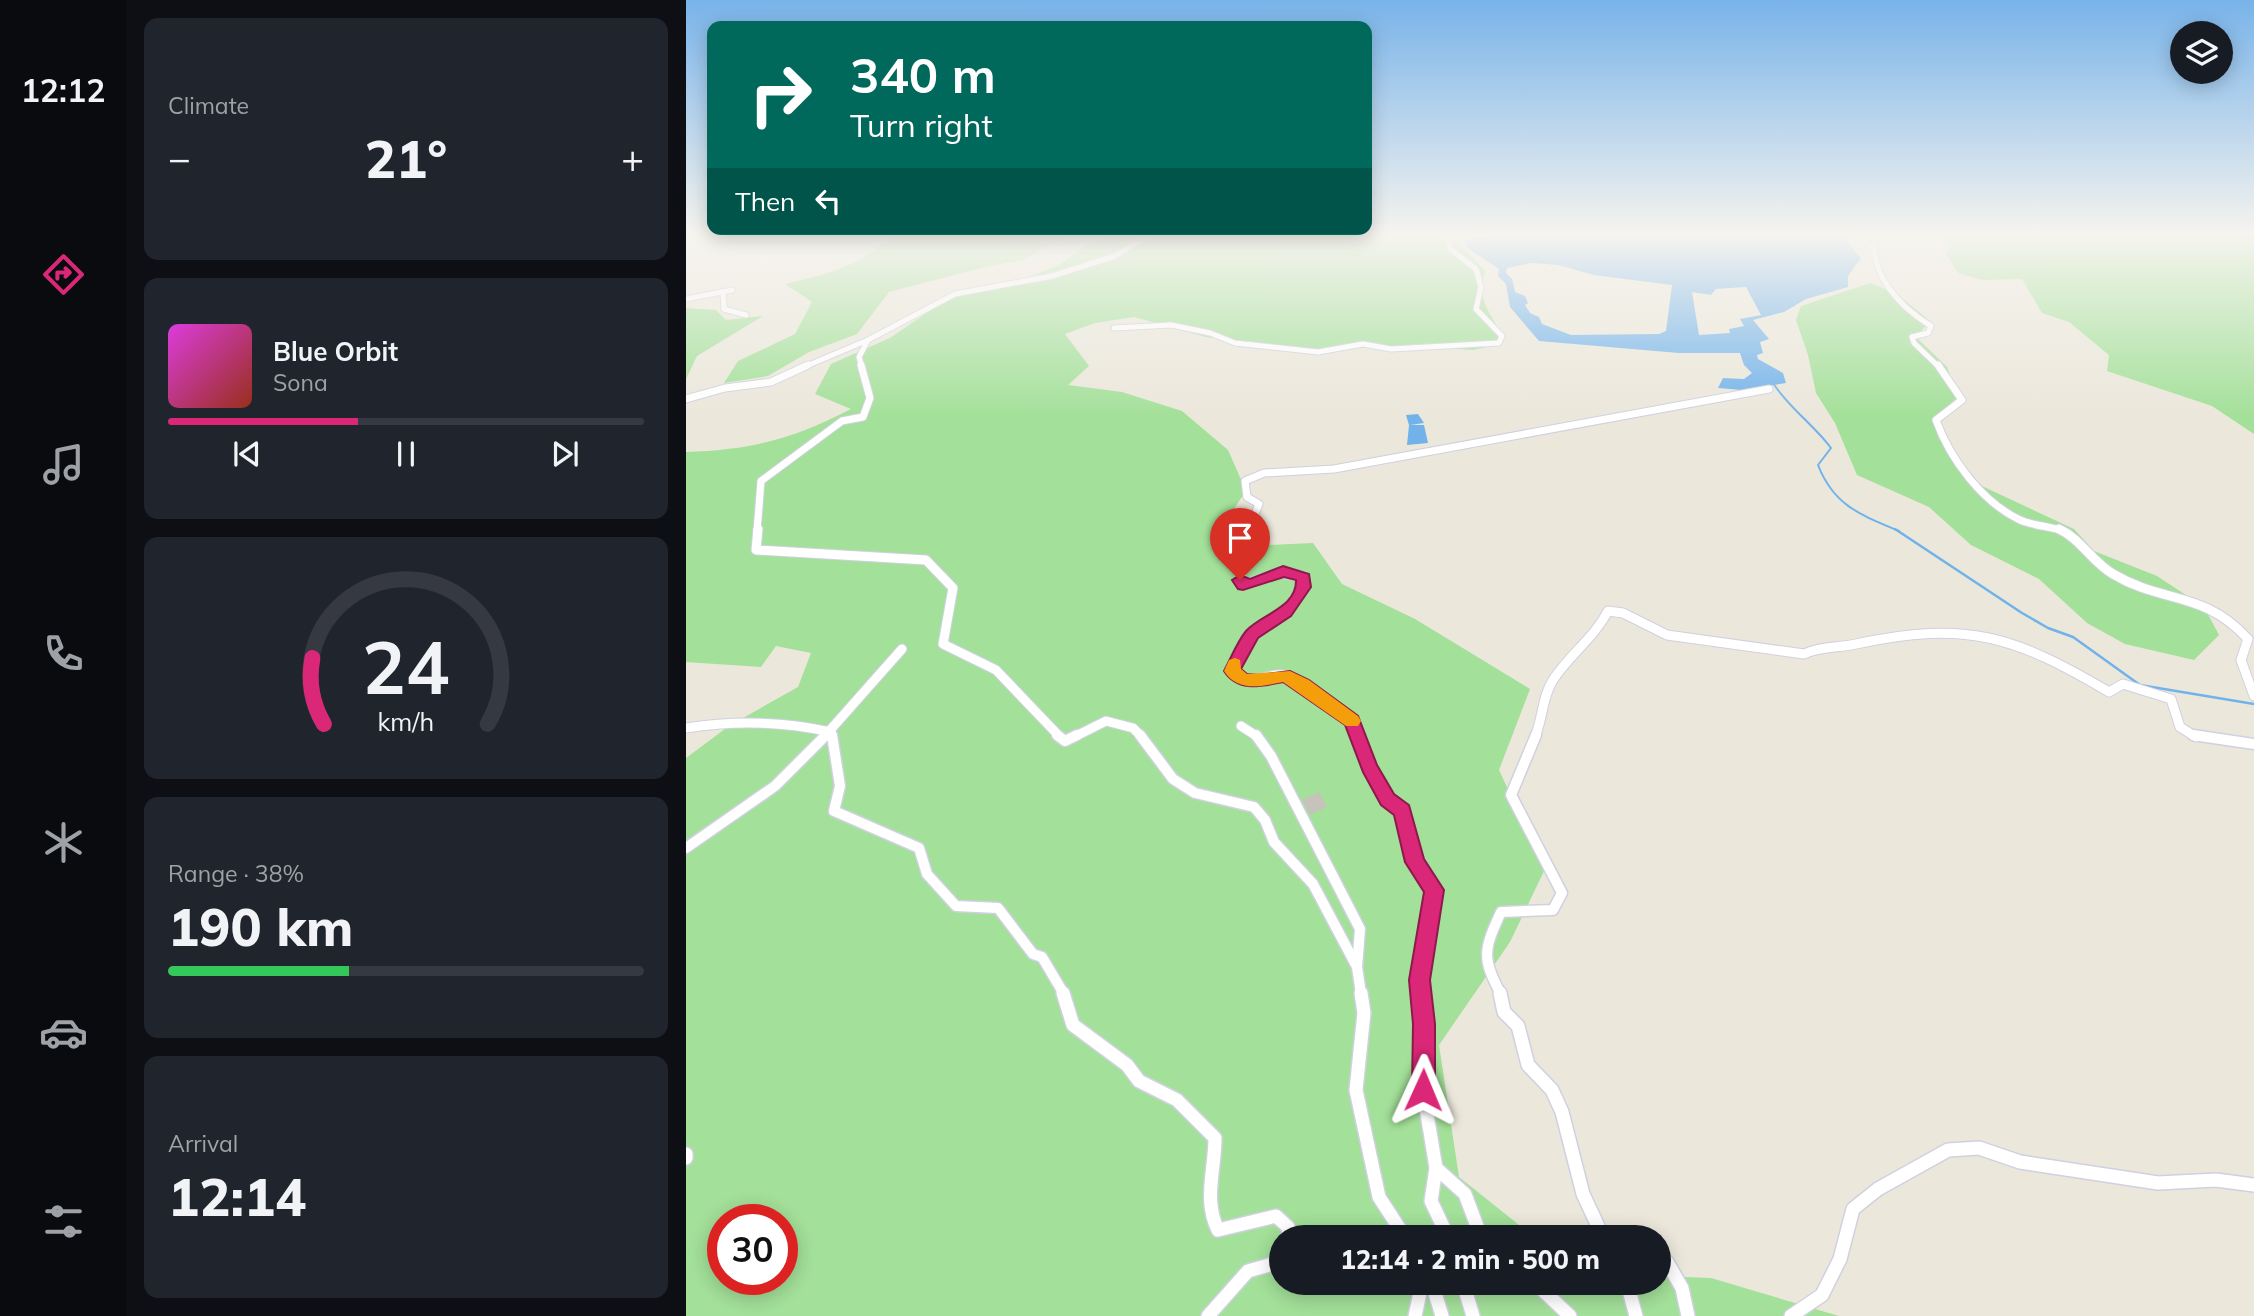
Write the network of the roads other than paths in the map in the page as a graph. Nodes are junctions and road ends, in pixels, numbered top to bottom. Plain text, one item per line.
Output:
1 (705, 295) edge
2 (723, 295) edge
3 (952, 295) edge
4 (1475, 295) edge
5 (1893, 295) edge
6 (686, 299) edge
7 (746, 316) dead end
8 (1114, 328) dead end
9 (868, 340) junction
10 (1769, 389) dead end
11 (686, 399) edge
12 (902, 649) dead end
13 (2254, 695) edge
14 (1241, 726) dead end
15 (686, 728) edge
16 (831, 732) junction
17 (2254, 744) edge
18 (686, 848) edge
19 (1357, 967) junction
20 (1436, 1168) junction
21 (2254, 1185) edge
22 (1286, 1225) edge
23 (1397, 1225) edge
24 (1442, 1225) edge
25 (1477, 1225) edge
26 (1597, 1225) edge
27 (1269, 1265) edge
28 (1671, 1269) edge
29 (1422, 1295) edge
30 (1436, 1295) edge
31 (1467, 1295) edge
32 (1548, 1295) edge
33 (1630, 1295) edge
34 (1208, 1316) edge
35 (1415, 1316) edge
36 (1442, 1316) edge
37 (1473, 1316) edge
38 (1570, 1316) edge
39 (1636, 1316) edge
40 (1688, 1316) edge
41 (1791, 1316) edge

1 - 6 street
2 - 7 street
3 - 9 street
4 - 8 street
5 - 13 street
9 - 11 street
9 - 19 street
10 - 20 street
12 - 16 street
14 - 19 street
15 - 16 street
16 - 18 street
16 - 22 street
17 - 26 street
19 - 23 street
20 - 24 street
20 - 25 street
21 - 41 street
27 - 34 street
28 - 40 street
29 - 35 street
30 - 36 street
31 - 37 street
32 - 38 street
33 - 39 street

